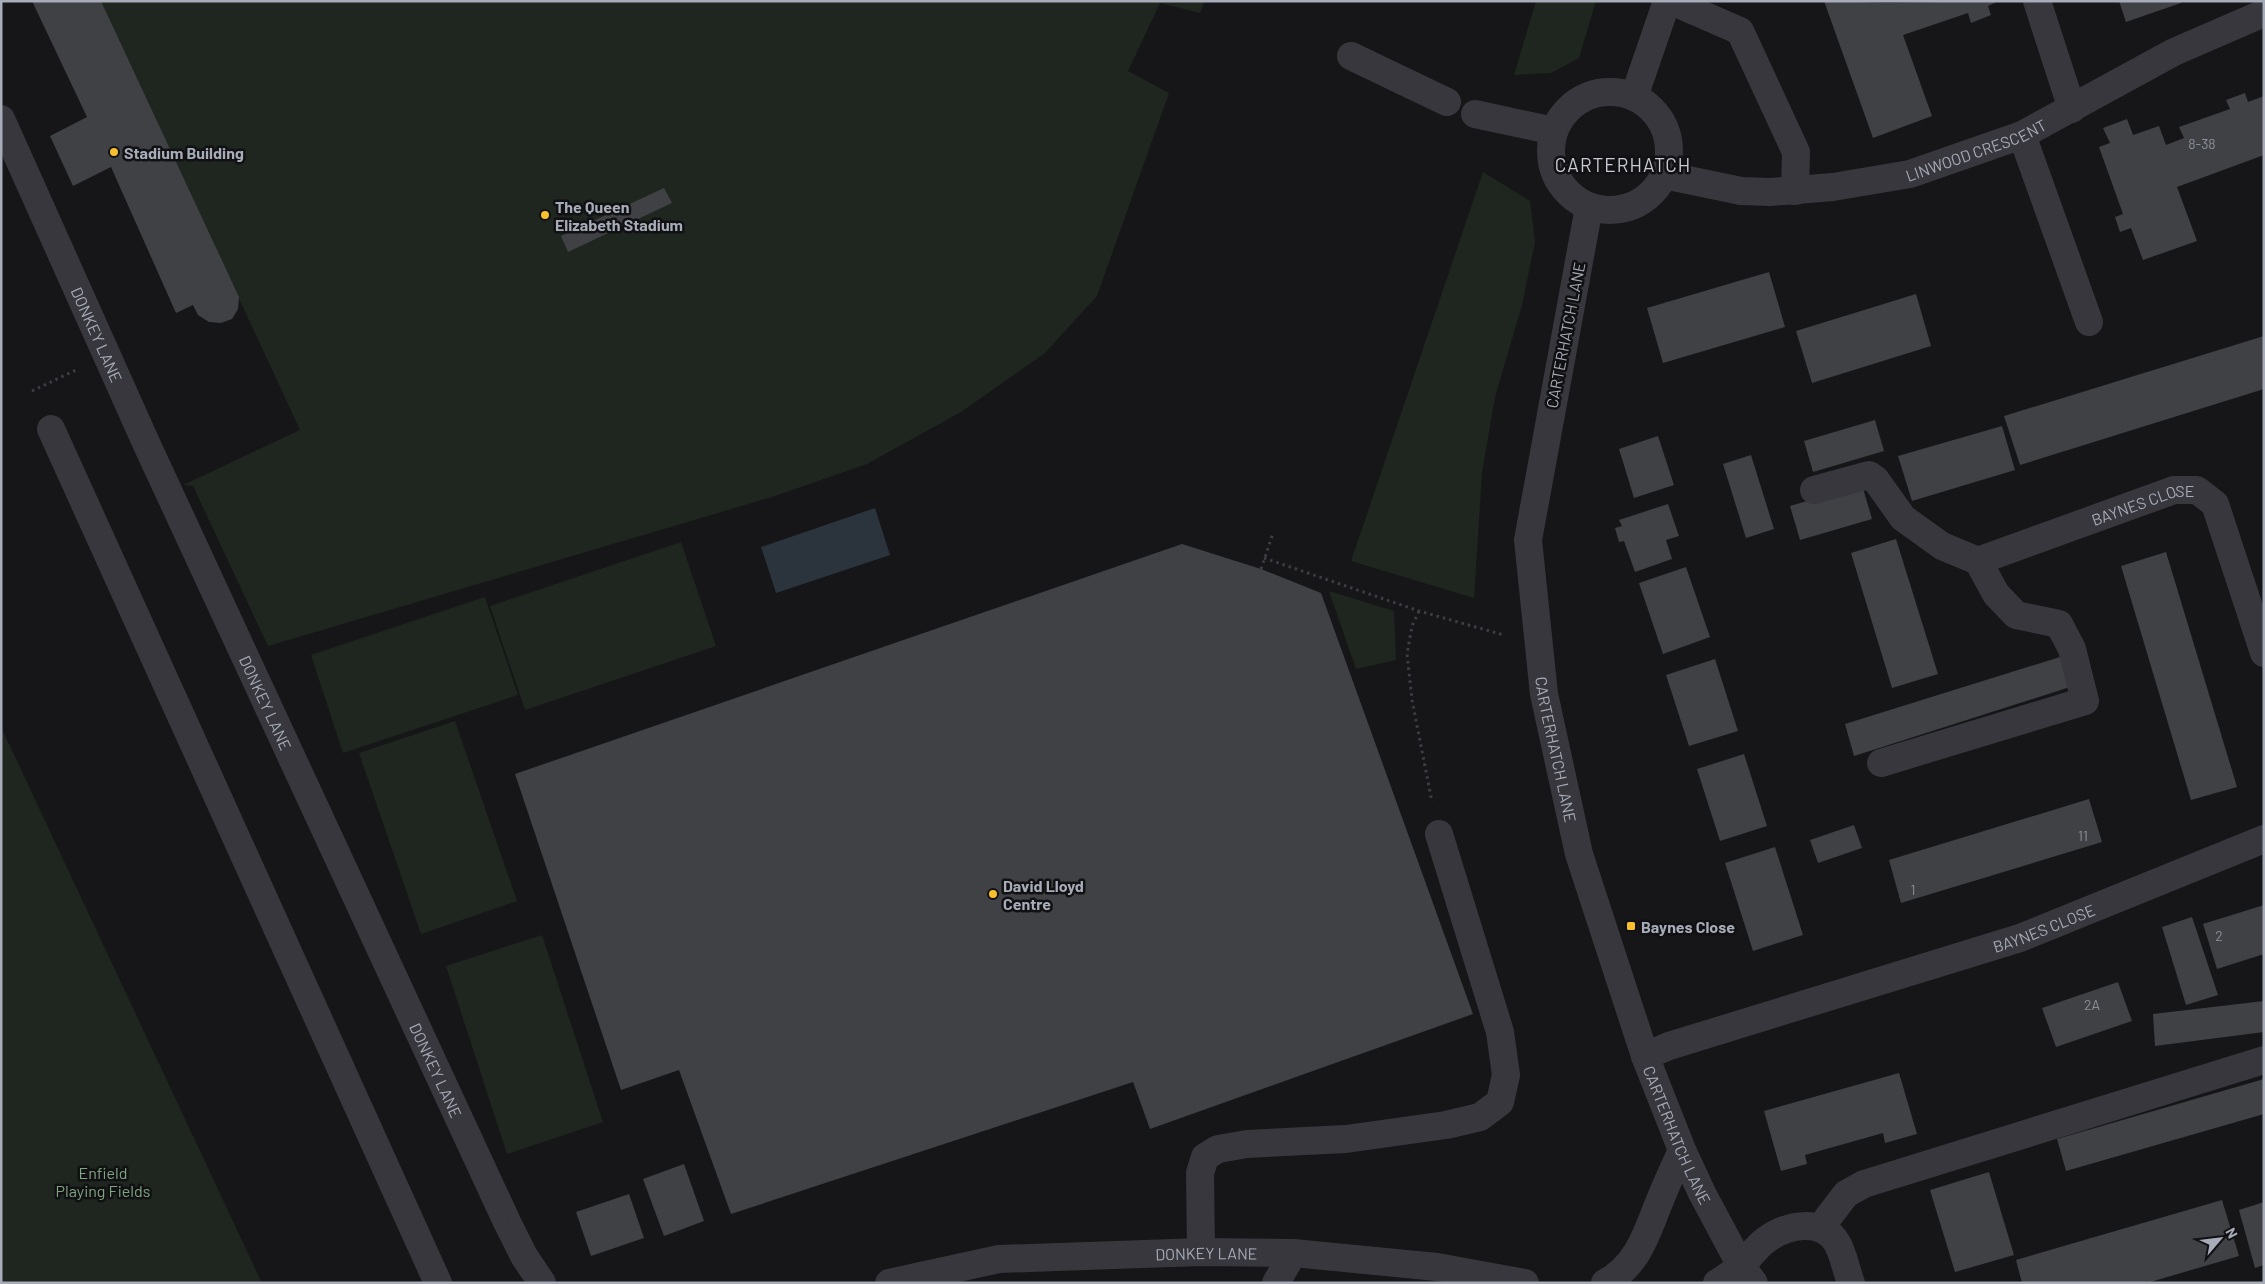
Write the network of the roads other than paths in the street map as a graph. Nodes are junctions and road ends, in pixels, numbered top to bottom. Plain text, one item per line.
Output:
1 (1669, 1) edge
2 (2037, 1) edge
3 (2261, 1) edge
4 (2264, 8) edge
5 (2264, 13) edge
6 (1351, 56) dead end
7 (1634, 97) junction
8 (1447, 102) dead end
9 (2072, 109) junction
10 (1475, 114) dead end
11 (1, 119) edge
12 (1554, 131) junction
13 (2022, 135) junction
14 (1664, 175) junction
15 (1795, 191) junction
16 (1589, 207) junction
17 (2089, 322) dead end
18 (51, 429) dead end
19 (1814, 490) dead end
20 (1978, 561) junction
21 (2264, 653) edge
22 (1881, 763) dead end
23 (1440, 834) road end
24 (2264, 839) edge
25 (1645, 1056) junction
26 (2264, 1060) edge
27 (1682, 1150) junction
28 (1820, 1228) junction
29 (1201, 1252) junction
30 (1293, 1253) junction
31 (1746, 1277) edge
32 (438, 1283) edge
33 (542, 1283) edge
34 (889, 1283) edge
35 (1276, 1283) edge
36 (1525, 1283) edge
37 (1605, 1283) edge
38 (1718, 1283) edge
39 (1851, 1283) edge

1 - 7 street
1 - 15 street
2 - 9 street
3 - 4 street
5 - 9 street, LINWOOD CRESCENT
6 - 8 street
7 - 12 street
7 - 14 street
9 - 13 street, LINWOOD CRESCENT
10 - 12 street
11 - 33 street, DONKEY LANE
12 - 16 street
13 - 15 street, LINWOOD CRESCENT
13 - 17 street
14 - 15 street, LINWOOD CRESCENT
14 - 16 street
16 - 25 street, CARTERHATCH LANE
18 - 32 street
19 - 20 street
20 - 21 street, BAYNES CLOSE
20 - 22 street
23 - 29 street
24 - 25 street, BAYNES CLOSE
25 - 27 street, CARTERHATCH LANE
26 - 28 street
27 - 31 street, CARTERHATCH LANE
27 - 37 street
28 - 31 street
28 - 39 street
29 - 30 street, DONKEY LANE
29 - 34 street, DONKEY LANE
30 - 35 street
30 - 36 street, DONKEY LANE
31 - 38 street

